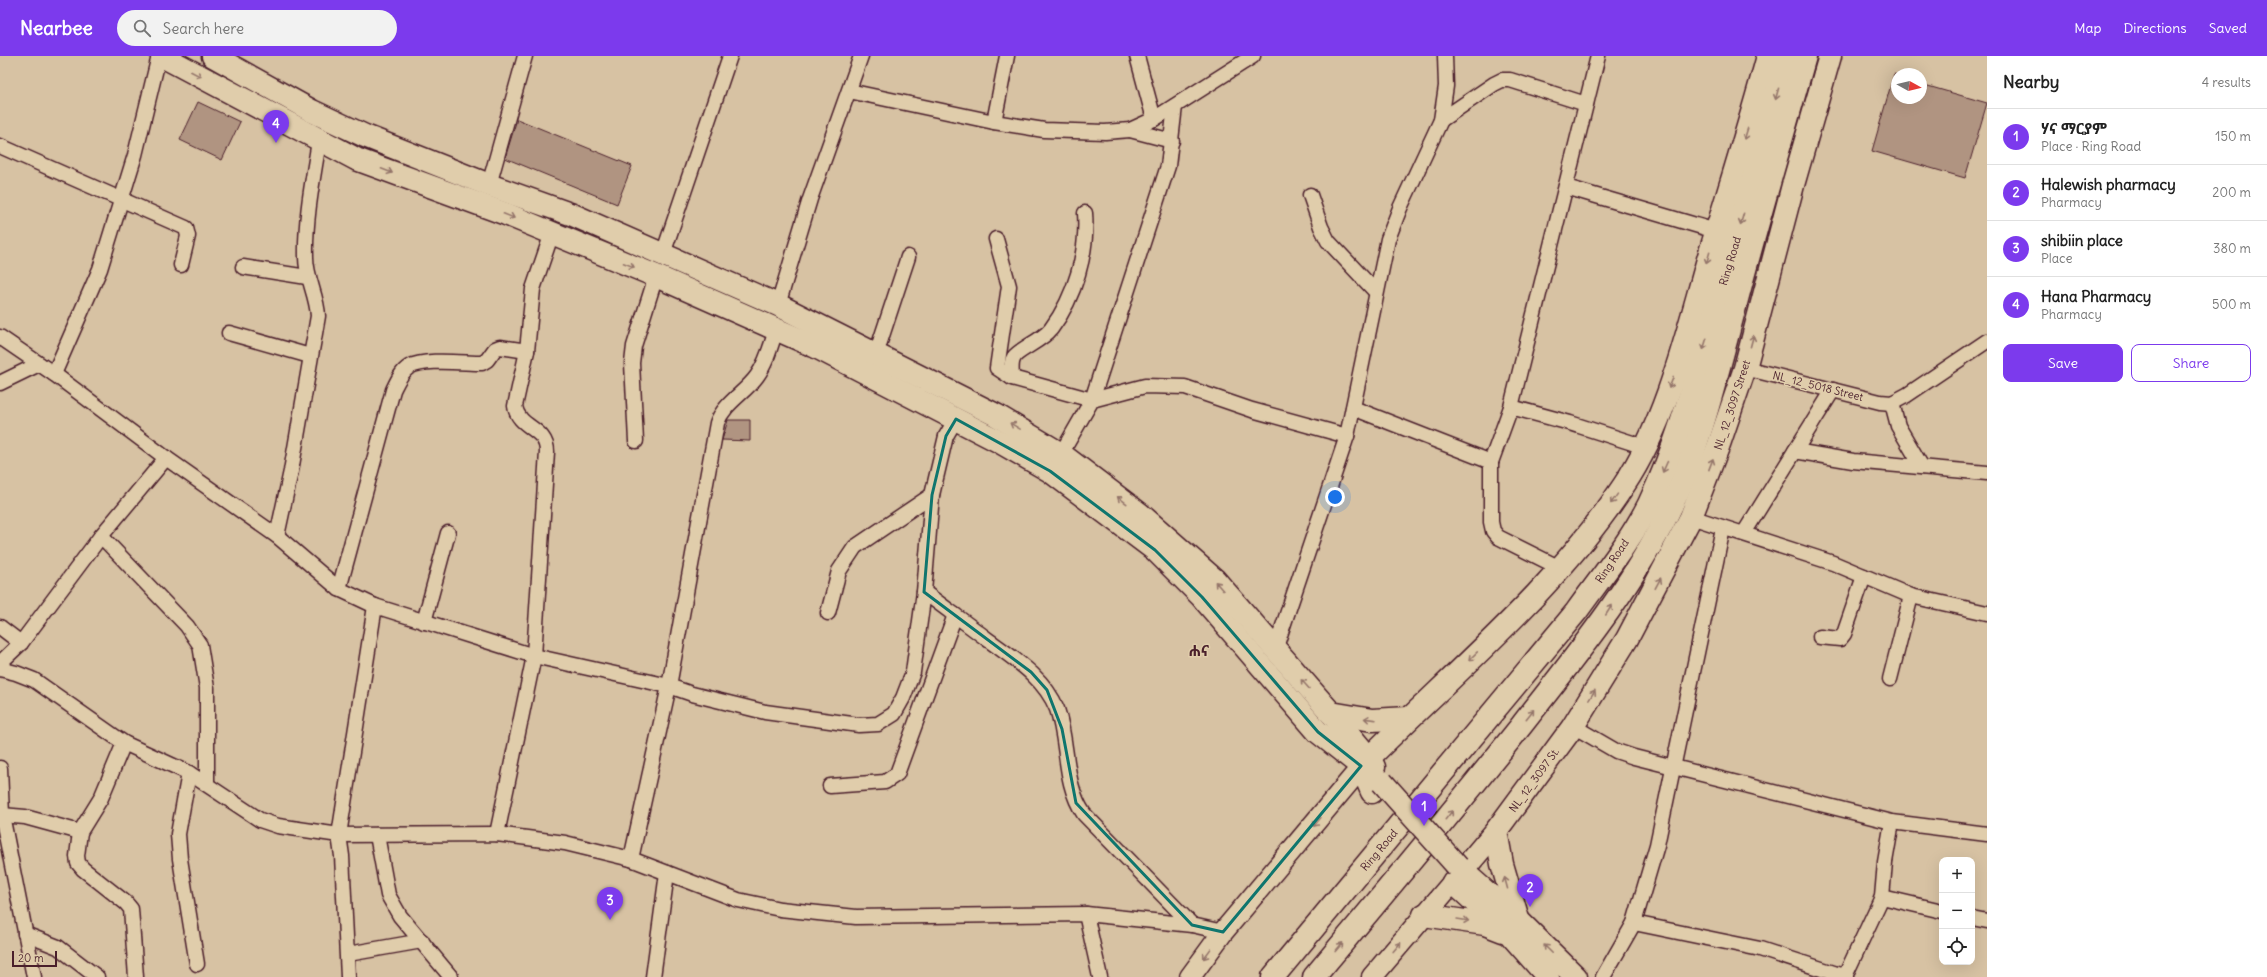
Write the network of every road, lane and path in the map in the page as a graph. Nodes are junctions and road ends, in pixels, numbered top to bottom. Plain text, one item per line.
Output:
1 (160, 56) edge
2 (213, 56) edge
3 (526, 56) edge
4 (730, 56) edge
5 (861, 56) edge
6 (1007, 56) edge
7 (1138, 56) edge
8 (1253, 56) edge
9 (1445, 56) edge
10 (1598, 56) edge
11 (1768, 56) edge
12 (1788, 56) edge
13 (1805, 56) edge
14 (1830, 56) edge
15 (849, 91) junction
16 (1586, 104) junction
17 (1175, 106) junction
18 (1154, 119) junction
19 (1442, 120) junction
20 (994, 122) junction
21 (1130, 130) junction
22 (365, 136) junction
23 (319, 141) junction
24 (1172, 141) junction
25 (0, 146) edge
26 (356, 159) junction
27 (489, 185) junction
28 (1566, 187) junction
29 (1310, 195) dead end
30 (122, 201) junction
31 (1085, 213) dead end
32 (1716, 231) junction
33 (552, 233) junction
34 (996, 239) dead end
35 (663, 254) junction
36 (908, 257) dead end
37 (181, 265) dead end
38 (243, 267) dead end
39 (656, 276) junction
40 (307, 277) junction
41 (1376, 292) junction
42 (778, 305) junction
43 (776, 330) junction
44 (229, 333) dead end
45 (0, 337) edge
46 (1987, 341) edge
47 (527, 351) junction
48 (876, 354) junction
49 (310, 356) junction
50 (39, 364) junction
51 (1745, 368) junction
52 (54, 374) junction
53 (925, 378) junction
54 (1012, 378) junction
55 (0, 383) edge
56 (1833, 390) junction
57 (916, 399) junction
58 (1092, 400) junction
59 (1892, 403) junction
60 (1511, 407) junction
61 (1353, 408) junction
62 (956, 419) junction
63 (1347, 436) junction
64 (636, 441) dead end
65 (1645, 448) junction
66 (1795, 451) junction
67 (1060, 454) junction
68 (166, 458) junction
69 (1491, 462) junction
70 (1922, 467) junction
71 (1987, 473) edge
72 (932, 495) junction
73 (1692, 516) junction
74 (1723, 528) junction
75 (448, 533) dead end
76 (1744, 533) junction
77 (101, 536) junction
78 (277, 536) junction
79 (1560, 568) junction
80 (1864, 576) junction
81 (339, 589) junction
82 (924, 592) junction
83 (1911, 596) junction
84 (375, 606) junction
85 (828, 612) dead end
86 (1987, 613) edge
87 (955, 615) junction
88 (424, 622) junction
89 (0, 627) edge
90 (1820, 637) dead end
91 (21, 643) junction
92 (1275, 650) junction
93 (534, 656) junction
94 (0, 663) edge
95 (0, 670) edge
96 (1890, 679) dead end
97 (669, 686) junction
98 (1331, 713) junction
99 (1409, 718) junction
100 (1572, 727) junction
101 (124, 743) junction
102 (1365, 762) junction
103 (1674, 766) junction
104 (0, 768) edge
105 (188, 773) junction
106 (207, 784) junction
107 (830, 786) dead end
108 (2, 815) junction
109 (1892, 822) junction
110 (1496, 831) junction
111 (80, 832) junction
112 (497, 834) junction
113 (1987, 834) edge
114 (339, 835) junction
115 (377, 835) junction
116 (631, 860) junction
117 (667, 873) junction
118 (1456, 874) junction
119 (1882, 897) junction
120 (1939, 910) edge
121 (1086, 914) junction
122 (1424, 915) junction
123 (1975, 919) edge
124 (1987, 921) edge
125 (1634, 923) junction
126 (1192, 925) junction
127 (1513, 926) junction
128 (1223, 932) junction
129 (25, 934) junction
130 (422, 941) junction
131 (348, 954) junction
132 (197, 964) dead end
133 (34, 977) edge
134 (97, 977) edge
135 (136, 977) edge
136 (348, 977) edge
137 (451, 977) edge
138 (653, 977) edge
139 (1100, 977) edge
140 (1190, 977) edge
141 (1273, 977) edge
142 (1314, 977) edge
143 (1372, 977) edge
144 (1548, 977) edge
145 (1576, 977) edge
146 (1603, 977) edge
147 (1846, 977) edge

1 -> 23 main road
1 - 30 street
2 - 22 main road
3 - 27 street
4 - 35 street
5 - 15 street
6 - 20 street
7 - 18 street
8 - 17 street
9 - 19 street
10 - 16 street
11 -> 32 main road
12 -> 141 main road, Ring Road
142 -> 13 main road, Ring Road
51 -> 14 main road, NL_12_3097 Street
15 - 20 street
15 - 42 street
16 - 19 street
16 - 28 street
17 - 18 street
17 - 24 street
18 - 21 street
19 - 41 street
20 - 21 street
21 - 24 street
22 - 26 main road
22 - 27 main road
23 - 26 main road
23 - 40 street
24 - 58 street
25 - 30 street
26 -> 33 main road
27 - 35 main road
28 - 32 street
28 - 60 street
29 - 41 street
30 - 37 street
30 - 52 street
31 - 54 street
32 -> 65 main road
33 -> 39 main road
33 - 47 street
34 - 54 street
35 - 42 main road
36 - 48 street
38 - 40 street
39 - 43 main road
39 - 64 street
40 - 49 street
41 - 61 street
42 - 48 main road
43 - 57 main road
43 - 97 street
44 - 49 street
45 - 50 street
46 - 59 street
47 - 81 street
47 - 93 street
48 - 53 main road
49 - 78 street
50 - 52 street
50 - 55 street
51 - 56 street, NL_12_5018 Street
73 -> 51 main road, NL_12_3097 Street
52 - 68 street
53 - 57 main road
67 -> 53 main road
54 - 58 street
56 - 59 street, NL_12_5018 Street
56 - 66 street
57 - 62 main road
58 - 63 street
58 - 67 street
59 - 70 street
60 - 65 street
60 - 69 street
61 - 63 street
61 - 69 street
62 - 72 street
62 - 102 main road
63 - 92 street
65 -> 79 main road
66 - 70 street
66 - 76 street
92 -> 67 main road
68 - 77 street
68 - 78 street
69 - 79 street
70 - 71 street
72 - 82 street
72 - 85 street
73 - 74 street
100 -> 73 main road, NL_12_3097 Street
74 - 76 street
74 - 103 street
75 - 88 street
76 - 80 street
77 - 91 street
77 - 106 street
78 - 81 street
79 -> 99 main road
80 - 83 street
80 - 90 street
81 - 84 street
82 - 87 street
82 - 97 street
83 - 86 street
83 - 96 street
84 - 88 street
84 - 114 street
87 - 107 street
87 - 126 street
88 - 93 street
89 - 91 street
91 - 94 street
98 -> 92 main road
93 - 97 street
93 - 112 street
95 - 101 street
97 - 116 street
99 -> 98 main road
98 - 102 main road
99 - 102 main road
100 - 103 street
100 - 110 main road, NL_12_3097 St.
101 - 105 street
101 - 111 street
102 - 118 main road, bridge
102 -> 128 street
103 - 109 street
103 - 125 street
104 - 108 street
105 - 106 street
105 - 132 street
106 - 114 street
108 - 111 street
108 - 129 street
109 - 113 street
109 - 119 street
110 - 118 main road, NL_12_3097 St.
127 -> 110 main road
111 - 135 street
112 - 115 street
112 - 116 street
114 - 115 street
114 - 131 street
115 - 130 street
116 - 117 street
117 - 121 street
117 - 138 street
118 - 122 street
118 - 127 main road
119 - 120 street
119 - 147 street
121 - 126 street
121 - 139 street
122 -> 127 main road
143 -> 122 street
123 - 124 street
125 - 146 street
125 - 147 street
126 - 128 street
127 - 144 main road
145 -> 127 main road
128 -> 140 street
129 - 133 street
129 - 134 street
130 - 131 street
130 - 137 street
131 - 136 street

